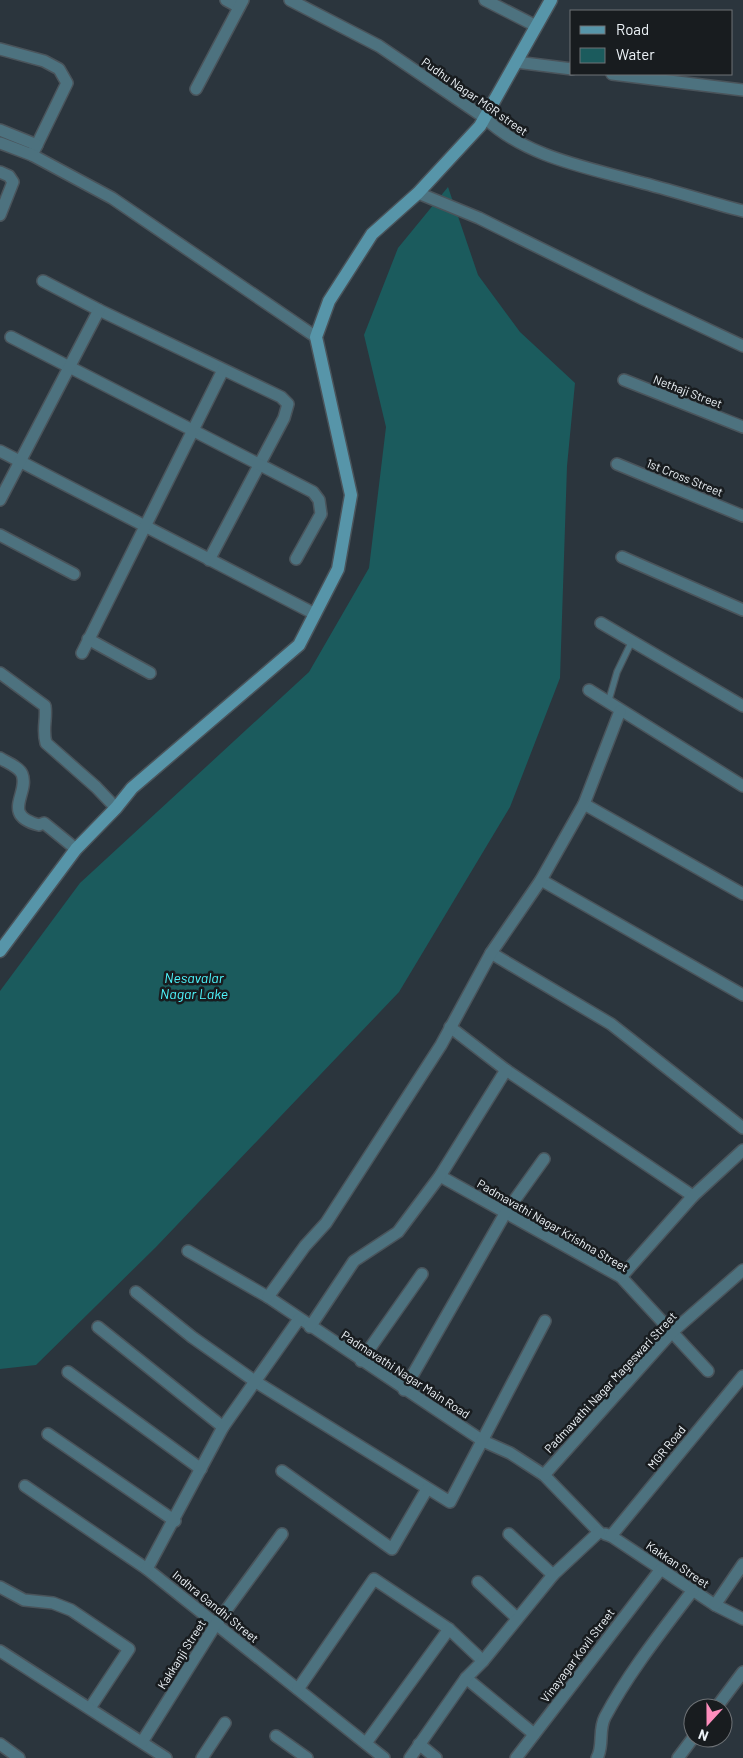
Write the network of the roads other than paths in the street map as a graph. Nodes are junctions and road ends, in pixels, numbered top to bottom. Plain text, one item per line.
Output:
1 (226, 0) edge
2 (290, 0) edge
3 (485, 0) edge
4 (551, 0) edge
5 (241, 3) edge
6 (536, 26) junction
7 (0, 49) edge
8 (516, 62) junction
9 (570, 69) edge
10 (620, 75) edge
11 (196, 89) dead end
12 (743, 90) edge
13 (485, 118) junction
14 (0, 130) edge
15 (0, 143) edge
16 (34, 150) junction
17 (0, 172) edge
18 (418, 193) junction
19 (743, 212) edge
20 (0, 215) edge
21 (43, 280) dead end
22 (99, 310) junction
23 (316, 336) junction
24 (10, 337) dead end
25 (743, 346) edge
26 (69, 367) junction
27 (223, 370) junction
28 (624, 380) dead end
29 (743, 427) edge
30 (192, 430) junction
31 (0, 451) edge
32 (20, 462) junction
33 (616, 464) dead end
34 (260, 465) junction
35 (0, 500) edge
36 (743, 516) edge
37 (144, 527) junction
38 (0, 534) edge
39 (622, 557) dead end
40 (296, 559) dead end
41 (209, 560) junction
42 (74, 574) dead end
43 (743, 610) edge
44 (315, 614) junction
45 (601, 623) dead end
46 (88, 639) junction
47 (632, 641) junction
48 (82, 653) dead end
49 (0, 673) edge
50 (150, 673) dead end
51 (589, 690) dead end
52 (608, 703) junction
53 (743, 706) edge
54 (620, 711) junction
55 (0, 758) edge
56 (743, 786) edge
57 (584, 804) junction
58 (116, 808) junction
59 (76, 850) junction
60 (541, 880) junction
61 (743, 894) edge
62 (0, 951) edge
63 (492, 954) junction
64 (743, 995) edge
65 (450, 1028) junction
66 (506, 1070) junction
67 (743, 1128) edge
68 (743, 1150) edge
69 (544, 1159) dead end
70 (440, 1176) junction
71 (693, 1196) junction
72 (506, 1212) junction
73 (188, 1251) dead end
74 (743, 1270) edge
75 (422, 1274) dead end
76 (621, 1277) junction
77 (136, 1292) dead end
78 (268, 1297) junction
79 (300, 1319) junction
80 (546, 1321) dead end
81 (98, 1327) dead end
82 (310, 1327) junction
83 (671, 1333) junction
84 (361, 1361) junction
85 (708, 1371) dead end
86 (68, 1372) dead end
87 (743, 1376) edge
88 (256, 1382) junction
89 (404, 1390) junction
90 (223, 1427) junction
91 (48, 1434) dead end
92 (483, 1441) junction
93 (201, 1469) junction
94 (282, 1471) dead end
95 (544, 1475) junction
96 (25, 1486) dead end
97 (427, 1488) junction
98 (175, 1521) junction
99 (599, 1532) junction
100 (282, 1534) dead end
101 (509, 1534) dead end
102 (611, 1536) junction
103 (743, 1564) edge
104 (147, 1569) junction
105 (661, 1569) junction
106 (553, 1575) junction
107 (478, 1582) dead end
108 (0, 1587) edge
109 (693, 1590) junction
110 (715, 1605) junction
111 (517, 1618) junction
112 (743, 1619) edge
113 (216, 1624) junction
114 (449, 1630) junction
115 (0, 1651) edge
116 (483, 1661) junction
117 (743, 1672) edge
118 (466, 1678) junction
119 (298, 1689) junction
120 (724, 1698) edge
121 (90, 1708) junction
122 (225, 1723) dead end
123 (534, 1734) junction
124 (276, 1736) dead end
125 (142, 1742) junction
126 (366, 1743) junction
127 (0, 1744) edge
128 (419, 1744) junction
129 (19, 1758) edge
130 (166, 1758) edge
131 (202, 1758) edge
132 (307, 1758) edge
133 (384, 1758) edge
134 (410, 1758) edge
135 (436, 1758) edge
136 (516, 1758) edge
137 (597, 1758) edge

1 - 5 street
2 - 13 street, Pudhu Nagar MGR street
3 - 6 street
4 - 6 street
5 - 11 street
6 - 8 street
7 - 16 street
8 - 9 street
8 - 13 street
10 - 12 street
13 - 18 street
13 - 19 street, Pudhu Nagar MGR street
14 - 16 street
15 - 16 street
16 - 23 street
17 - 20 street
18 - 23 street
18 - 25 street
21 - 22 street
22 - 26 street
22 - 27 street
23 - 44 street
24 - 26 street
26 - 30 street
26 - 32 street
27 - 30 street
27 - 34 street
28 - 29 street, Nethaji Street
30 - 34 street
30 - 37 street
31 - 32 street
32 - 35 street
32 - 37 street
33 - 36 street, 1st Cross Street
34 - 40 street
34 - 41 street
37 - 41 street
37 - 46 street
38 - 42 street
39 - 43 street
41 - 44 street
44 - 58 street
45 - 47 street
46 - 48 street
46 - 50 street
47 - 52 lane
47 - 53 street
49 - 58 street
51 - 52 street
52 - 54 street
54 - 56 street
54 - 57 street
55 - 59 street
57 - 60 street
57 - 61 street
58 - 59 street
59 - 62 street
60 - 63 street
60 - 64 street
63 - 65 street
63 - 67 street
65 - 66 street
65 - 78 street
66 - 70 street
66 - 71 street
68 - 71 street
69 - 72 street
70 - 72 street, Padmavathi Nagar Krishna Street
70 - 82 street
71 - 76 street
72 - 76 street, Padmavathi Nagar Krishna Street
72 - 89 street
73 - 78 street, Padmavathi Nagar Main Road
74 - 83 street, Padmavathi Nagar Mageswari Street
75 - 84 street
76 - 83 street, Padmavathi Nagar Krishna Street
77 - 88 street
78 - 79 street, Padmavathi Nagar Main Road
79 - 82 street, Padmavathi Nagar Main Road
79 - 88 street
80 - 92 street
81 - 90 street
82 - 84 street, Padmavathi Nagar Main Road
83 - 85 street, Padmavathi Nagar Krishna Street
83 - 95 street, Padmavathi Nagar Mageswari Street
84 - 89 street, Padmavathi Nagar Main Road
86 - 93 street
87 - 102 street, MGR Road
88 - 90 street
88 - 97 street
89 - 92 street, Padmavathi Nagar Main Road
90 - 93 street
91 - 98 street
92 - 95 street, Padmavathi Nagar Main Road
92 - 97 street
93 - 98 street
94 - 97 street
95 - 99 street, Padmavathi Nagar Main Road
96 - 104 street, Indhra Gandhi Street
98 - 104 street
99 - 102 street, Kakkan Street
99 - 106 street
100 - 113 street, Kakkanji Street
101 - 106 street
102 - 105 street, Kakkan Street
103 - 110 street
104 - 113 street, Indhra Gandhi Street
105 - 109 street, Kakkan Street
105 - 123 street, Vinayagar Kovil Street
106 - 111 street
107 - 111 street
108 - 121 street
109 - 110 street, Kakkan Street
109 - 137 street
110 - 112 street, Kakkan Street
111 - 116 street
113 - 119 street, Indhra Gandhi Street
113 - 125 street, Kakkanji Street
114 - 116 street
114 - 119 street
114 - 126 street
115 - 121 street
116 - 118 street
117 - 120 street
118 - 123 street
118 - 128 street
119 - 126 street, Indhra Gandhi Street
121 - 125 street
122 - 131 street
123 - 136 street, Vinayagar Kovil Street
124 - 132 street
125 - 130 street
126 - 133 street, Indhra Gandhi Street
127 - 129 street
128 - 134 street
128 - 135 street

